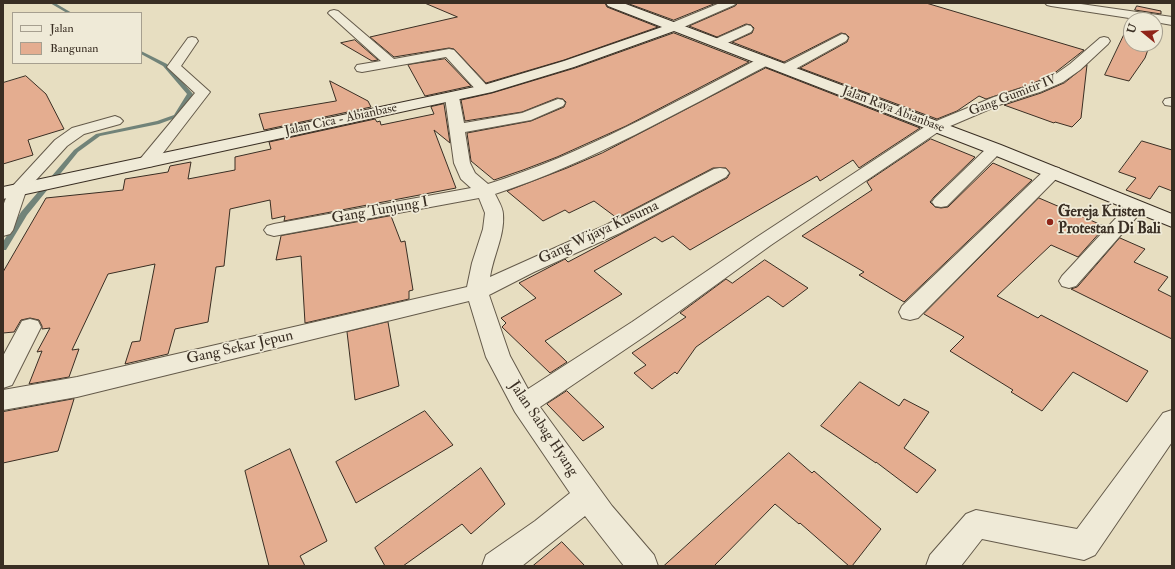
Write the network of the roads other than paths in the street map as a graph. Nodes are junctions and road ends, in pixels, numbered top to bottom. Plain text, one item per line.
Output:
1 (612, 3) edge
2 (730, 3) edge
3 (1051, 3) edge
4 (334, 13) dead end
5 (1172, 21) edge
6 (673, 27) junction
7 (747, 29) dead end
8 (842, 38) dead end
9 (192, 41) dead end
10 (1104, 41) dead end
11 (717, 43) junction
12 (765, 61) junction
13 (391, 63) junction
14 (362, 68) dead end
15 (785, 69) junction
16 (483, 89) junction
17 (452, 97) junction
18 (558, 103) dead end
19 (115, 121) dead end
20 (935, 127) junction
21 (456, 129) junction
22 (995, 150) junction
23 (147, 162) junction
24 (1053, 172) junction
25 (720, 173) dead end
26 (17, 190) edge
27 (485, 191) junction
28 (941, 202) dead end
29 (1136, 207) junction
30 (1172, 221) edge
31 (3, 230) edge
32 (274, 230) dead end
33 (1070, 281) dead end
34 (477, 292) junction
35 (910, 312) dead end
36 (30, 327) dead end
37 (3, 378) edge
38 (3, 400) edge
39 (524, 405) junction
40 (1172, 421) edge
41 (588, 496) junction
42 (497, 566) edge
43 (643, 566) edge
44 (941, 566) edge

1 - 6 street, Jalan Raya Abianbase
2 - 6 street
3 - 5 street
4 - 13 street
6 - 11 street, Jalan Raya Abianbase
6 - 16 street, Jalan Cica - Abianbase
7 - 11 street
8 - 15 street
9 - 23 street
10 - 20 street, Gang Gumitir IV
11 - 12 street, Jalan Raya Abianbase
12 - 15 street, Jalan Raya Abianbase
12 - 27 street, Gang Tunjung I
13 - 14 street
13 - 16 street
15 - 20 street, Jalan Raya Abianbase
16 - 17 street, Jalan Cica - Abianbase
17 - 21 street, Jalan Sabag Hyang
17 - 23 street, Jalan Cica - Abianbase
18 - 21 street
19 - 26 street
20 - 22 street, Jalan Raya Abianbase
20 - 39 street, Gang Gumitir IV
21 - 27 street, Jalan Sabag Hyang
22 - 24 street, Jalan Raya Abianbase
22 - 28 street
23 - 26 street, Jalan Cica - Abianbase
24 - 29 street, Jalan Raya Abianbase
24 - 35 street
25 - 34 street, Gang Wijaya Kusuma
26 - 31 street
27 - 32 street, Gang Tunjung I
27 - 34 street, Jalan Sabag Hyang
29 - 30 street, Jalan Raya Abianbase
29 - 33 street
34 - 38 street, Gang Sekar Jepun
34 - 39 street, Jalan Sabag Hyang
36 - 37 street
39 - 41 street, Jalan Sabag Hyang
40 - 44 street
41 - 42 street
41 - 43 street, Jalan Sabag Hyang

